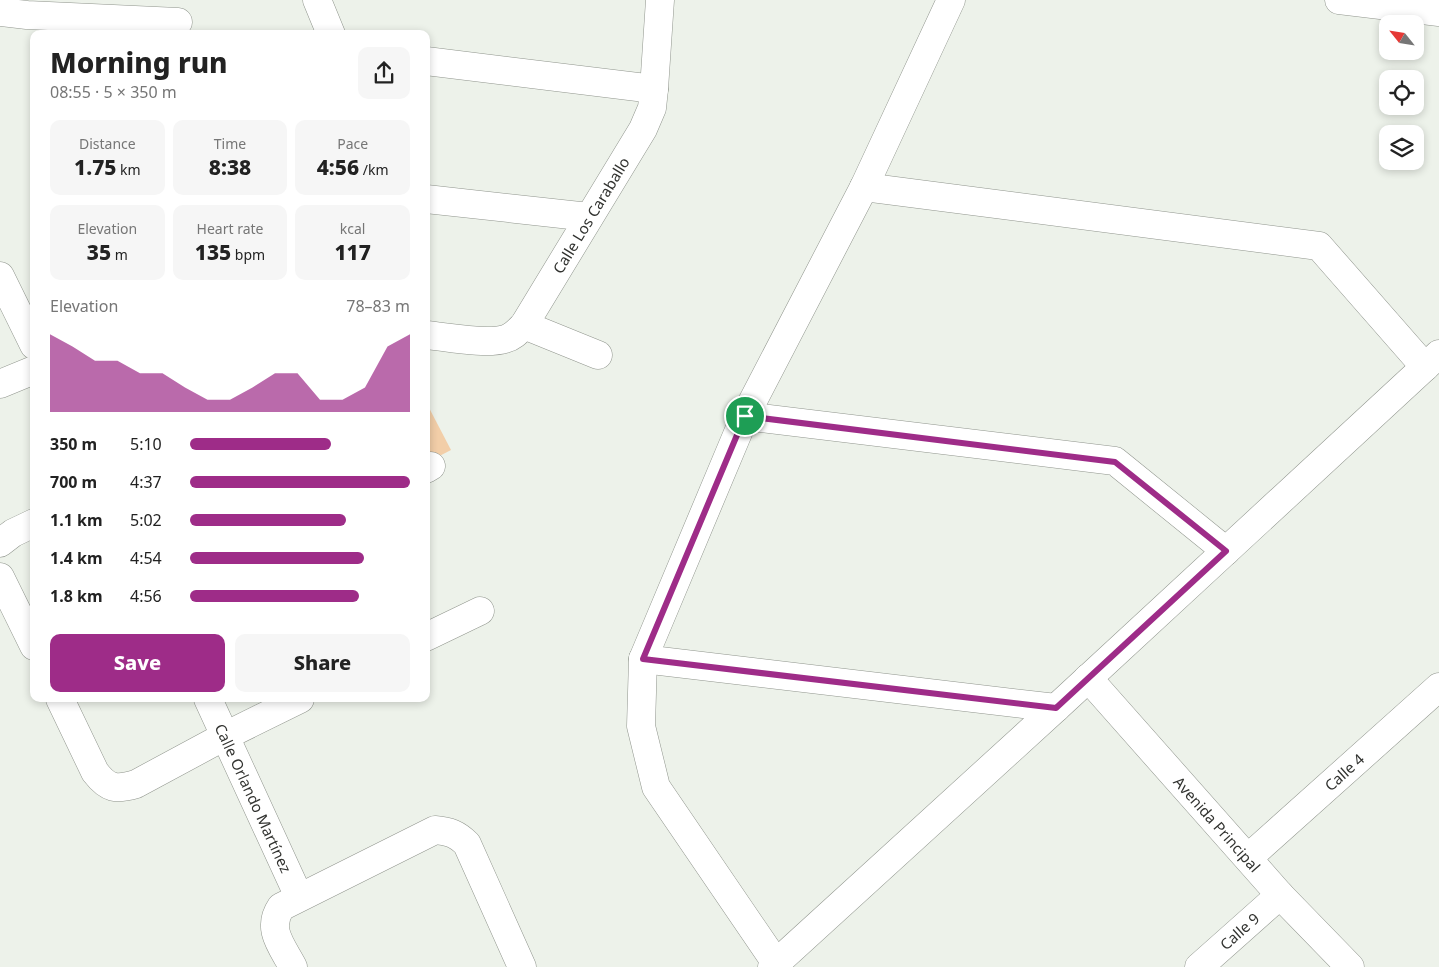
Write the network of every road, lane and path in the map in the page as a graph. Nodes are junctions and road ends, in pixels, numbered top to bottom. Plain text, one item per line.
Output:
1 (317, 0) edge
2 (660, 0) edge
3 (950, 0) edge
4 (1338, 0) edge
5 (0, 12) edge
6 (1439, 12) edge
7 (176, 19) edge
8 (32, 24) edge
9 (329, 30) edge
10 (430, 61) edge
11 (654, 89) junction
12 (864, 187) junction
13 (430, 200) edge
14 (589, 217) junction
15 (0, 276) edge
16 (524, 326) junction
17 (430, 335) edge
18 (30, 337) edge
19 (598, 355) dead end
20 (1432, 360) edge
21 (30, 372) edge
22 (0, 384) edge
23 (745, 416) junction
24 (30, 525) edge
25 (0, 543) edge
26 (1226, 551) junction
27 (0, 578) edge
28 (480, 611) dead end
29 (430, 635) edge
30 (30, 638) edge
31 (643, 659) junction
32 (1088, 678) junction
33 (1439, 687) edge
34 (61, 702) edge
35 (209, 702) edge
36 (294, 702) edge
37 (1056, 708) junction
38 (225, 736) junction
39 (1248, 858) junction
40 (1280, 895) junction
41 (299, 897) junction
42 (774, 965) edge
43 (293, 967) edge
44 (522, 967) edge
45 (1199, 967) edge
46 (1350, 967) edge

1 - 9 street
2 - 11 street, Calle Los Caraballo
3 - 12 street
4 - 6 street
5 - 8 street
7 - 8 street
10 - 11 street
11 - 14 street, Calle Los Caraballo
12 - 20 street
12 - 23 street
13 - 14 street
14 - 16 street, Calle Los Caraballo
15 - 18 street
16 - 17 street, Calle Los Caraballo
16 - 19 street
20 - 26 street
21 - 22 street
23 - 26 street
23 - 31 street
24 - 25 street
26 - 32 street
27 - 30 street
28 - 29 street
31 - 37 street
31 - 42 street
32 - 37 street
32 - 39 street, Avenida Principal
33 - 39 street, Calle 4
34 - 38 street
35 - 38 street, Calle Orlando Martínez
36 - 38 street
37 - 42 street
38 - 41 street, Calle Orlando Martínez
39 - 40 street, Avenida Principal
40 - 45 street, Calle 9
40 - 46 street, Avenida Principal
41 - 43 street
41 - 44 street

